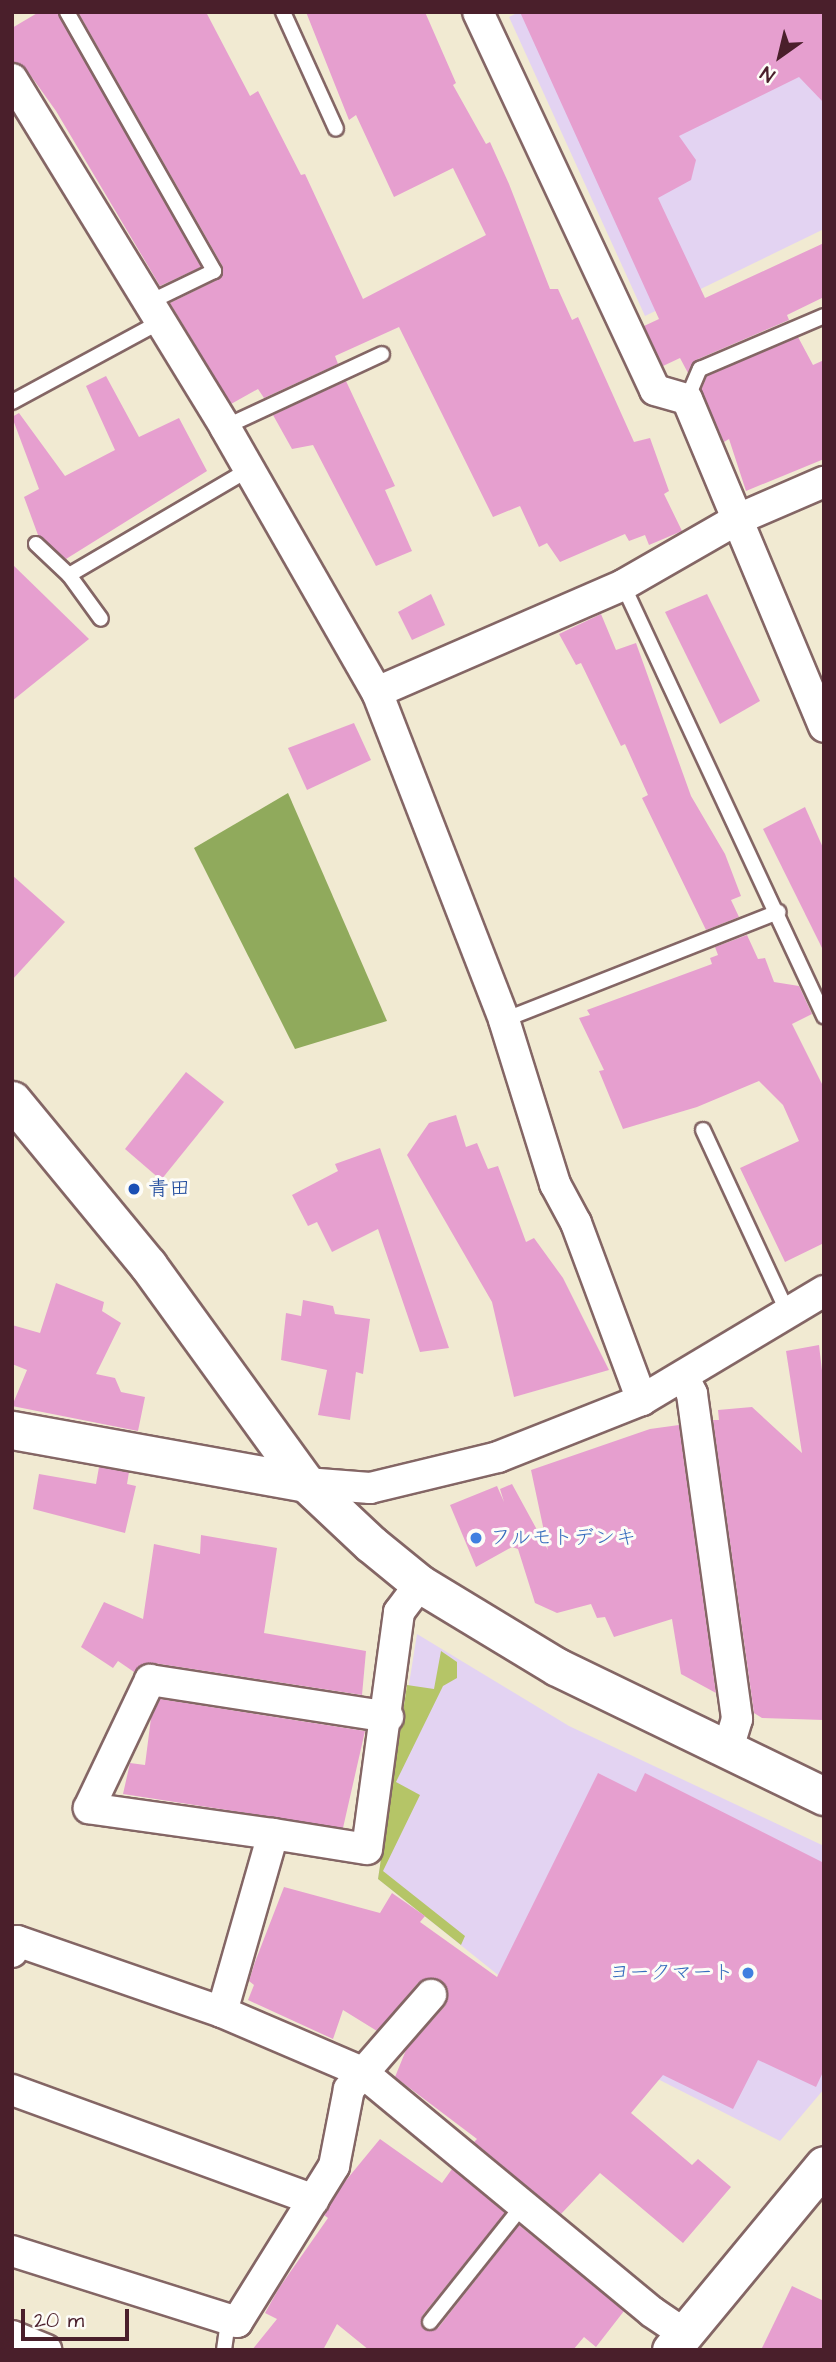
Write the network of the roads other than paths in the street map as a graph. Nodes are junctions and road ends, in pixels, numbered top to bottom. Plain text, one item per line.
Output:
1 (67, 12) edge
2 (283, 12) edge
3 (478, 12) edge
4 (12, 79) edge
5 (336, 129) dead end
6 (154, 313) junction
7 (824, 316) edge
8 (382, 355) dead end
9 (687, 399) junction
10 (12, 402) edge
11 (225, 427) junction
12 (248, 470) junction
13 (824, 482) edge
14 (736, 520) junction
15 (36, 544) dead end
16 (69, 575) junction
17 (623, 584) junction
18 (101, 619) dead end
19 (377, 692) junction
20 (824, 726) edge
21 (778, 912) junction
22 (824, 1017) edge
23 (504, 1020) junction
24 (12, 1100) edge
25 (703, 1130) dead end
26 (824, 1291) edge
27 (788, 1313) junction
28 (683, 1376) junction
29 (642, 1401) junction
30 (12, 1430) edge
31 (306, 1483) junction
32 (420, 1584) junction
33 (388, 1717) junction
34 (727, 1751) junction
35 (824, 1796) edge
36 (273, 1834) junction
37 (12, 1952) edge
38 (431, 1995) dead end
39 (222, 2012) junction
40 (362, 2072) junction
41 (12, 2090) edge
42 (824, 2165) edge
43 (314, 2200) junction
44 (523, 2205) junction
45 (12, 2251) edge
46 (430, 2322) dead end
47 (12, 2336) edge
48 (226, 2337) edge
49 (678, 2342) edge
50 (46, 2350) edge

1 - 6 lane
2 - 5 lane
3 - 9 street
4 - 6 street
6 - 10 lane
6 - 11 street
7 - 9 lane
8 - 11 lane
9 - 14 street
11 - 12 street
12 - 16 lane
12 - 19 street
13 - 14 street
14 - 17 street
14 - 20 street
15 - 16 lane
16 - 18 lane
17 - 19 street
17 - 21 lane
19 - 23 street
21 - 22 lane
21 - 23 lane
23 - 29 street
24 - 31 street
25 - 27 lane
26 - 27 street
27 - 28 street
28 - 29 street
28 - 34 street
29 - 31 street
30 - 31 street
31 - 32 street
32 - 33 street
32 - 34 street
33 - 36 street
33 - 36 street
34 - 35 street
36 - 39 street
37 - 39 street
38 - 40 street
39 - 40 street
40 - 43 street
40 - 44 street
41 - 43 street
42 - 49 street
43 - 48 street
44 - 46 lane
44 - 49 street
45 - 48 street
47 - 50 street

